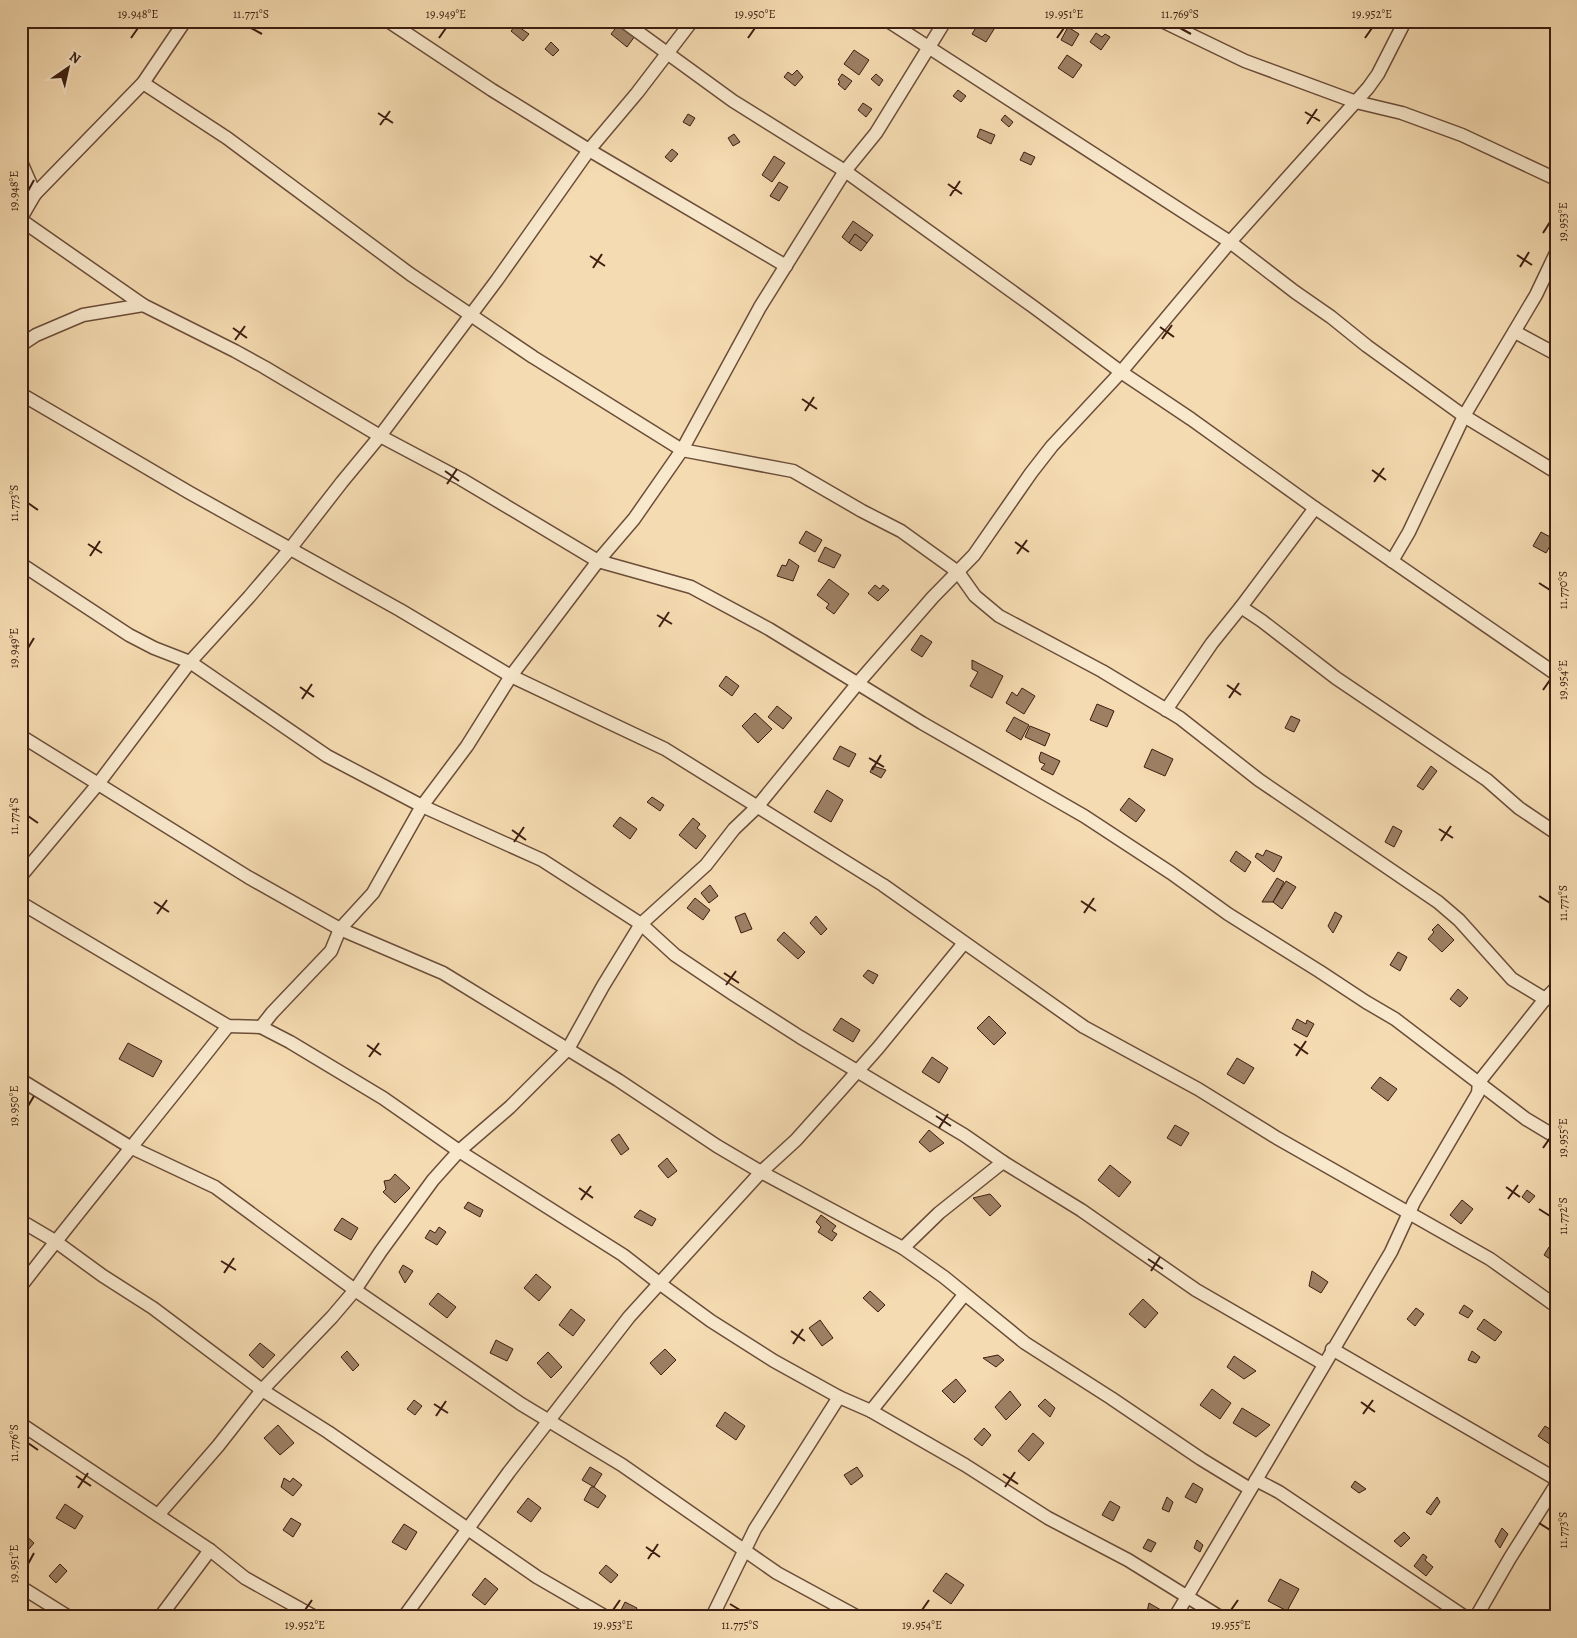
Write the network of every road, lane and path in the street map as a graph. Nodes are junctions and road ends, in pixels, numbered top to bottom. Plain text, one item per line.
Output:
1 (186, 21) edge
2 (388, 21) edge
3 (623, 21) edge
4 (692, 21) edge
5 (888, 21) edge
6 (945, 21) edge
7 (1162, 21) edge
8 (1405, 21) edge
9 (928, 48) junction
10 (668, 52) junction
11 (143, 83) junction
12 (1356, 102) junction
13 (589, 150) junction
14 (21, 162) edge
15 (845, 171) junction
16 (1556, 179) edge
17 (36, 194) junction
18 (21, 219) edge
19 (1230, 242) junction
20 (1556, 253) edge
21 (786, 266) junction
22 (143, 305) junction
23 (470, 315) junction
24 (1515, 332) junction
25 (21, 345) edge
26 (1556, 354) edge
27 (1121, 372) junction
28 (21, 394) edge
29 (1464, 416) junction
30 (380, 436) junction
31 (682, 450) junction
32 (1556, 472) edge
33 (1315, 508) junction
34 (290, 549) junction
35 (598, 561) junction
36 (1392, 561) junction
37 (21, 564) edge
38 (958, 572) junction
39 (1241, 607) junction
40 (190, 662) junction
41 (1556, 674) edge
42 (511, 676) junction
43 (858, 683) junction
44 (1166, 710) junction
45 (21, 736) edge
46 (98, 784) junction
47 (422, 806) junction
48 (757, 807) junction
49 (1556, 833) edge
50 (21, 876) edge
51 (21, 903) edge
52 (641, 924) junction
53 (340, 929) junction
54 (964, 943) junction
55 (1556, 988) edge
56 (1550, 998) edge
57 (228, 1026) junction
58 (261, 1027) junction
59 (568, 1049) junction
60 (858, 1070) junction
61 (21, 1080) edge
62 (1479, 1082) junction
63 (1556, 1137) edge
64 (130, 1147) junction
65 (459, 1151) junction
66 (1003, 1162) junction
67 (761, 1172) junction
68 (1409, 1212) junction
69 (21, 1221) edge
70 (55, 1241) junction
71 (904, 1248) junction
72 (659, 1283) junction
73 (21, 1286) edge
74 (355, 1290) junction
75 (964, 1294) junction
76 (1556, 1306) edge
77 (1332, 1349) junction
78 (1324, 1364) junction
79 (262, 1390) junction
80 (839, 1397) junction
81 (871, 1411) junction
82 (549, 1421) junction
83 (21, 1424) edge
84 (1556, 1479) edge
85 (1253, 1484) junction
86 (1556, 1485) edge
87 (158, 1516) junction
88 (468, 1528) junction
89 (210, 1550) junction
90 (745, 1550) junction
91 (21, 1587) edge
92 (1187, 1596) junction
93 (69, 1617) edge
94 (160, 1617) edge
95 (316, 1617) edge
96 (404, 1617) edge
97 (606, 1617) edge
98 (712, 1617) edge
99 (858, 1617) edge
100 (1175, 1617) edge
101 (1220, 1617) edge
102 (1465, 1617) edge
103 (1476, 1617) edge

1 - 11 street
2 - 13 street
3 - 10 street
4 - 10 street
5 - 9 street
6 - 9 street
7 - 12 street
8 - 12 street
9 - 15 street
9 - 19 street
10 - 13 street
10 - 15 street
11 - 17 street
11 - 23 street
12 - 16 street
12 - 19 street
13 - 21 street
13 - 23 street
14 - 17 street
15 - 21 street
15 - 27 street
17 - 18 street
18 - 22 street
19 - 27 street
19 - 29 street
20 - 24 street
21 - 31 street
22 - 25 street
22 - 30 street
23 - 30 street
23 - 31 street
24 - 26 street
24 - 29 street
27 - 33 street
27 - 38 street
28 - 34 street
29 - 32 street
29 - 36 street
30 - 34 street
30 - 35 street
31 - 35 street
31 - 38 street
33 - 36 street
33 - 39 street
34 - 40 street
34 - 42 street
35 - 42 street
35 - 43 street
36 - 41 street
37 - 40 street
38 - 43 street
38 - 44 street
39 - 44 street
39 - 49 street
40 - 46 street
40 - 47 street
42 - 47 street
42 - 48 street
43 - 48 street
43 - 62 street
44 - 56 street
45 - 46 street
46 - 50 street
46 - 53 street
47 - 52 street
47 - 53 street
48 - 52 street
48 - 54 street
51 - 57 street
52 - 59 street
52 - 60 street
53 - 58 street
53 - 59 street
54 - 60 street
54 - 68 street
55 - 56 street
56 - 62 street
57 - 58 street
57 - 64 street
58 - 65 street
59 - 65 street
59 - 67 street
60 - 66 street
60 - 67 street
61 - 64 street
62 - 63 street
62 - 68 street
64 - 70 street
64 - 74 street
65 - 72 street
65 - 74 street
66 - 71 street
66 - 78 street
67 - 71 street
67 - 72 street
68 - 76 street
68 - 77 street
69 - 70 street
70 - 73 street
70 - 79 street
71 - 75 street
72 - 80 street
72 - 82 street
74 - 79 street
74 - 82 street
75 - 81 street
75 - 85 street
77 - 78 street
77 - 84 street
78 - 85 street
79 - 87 street
79 - 88 street
80 - 81 street
80 - 90 street
81 - 92 street
82 - 88 street
82 - 90 street
83 - 87 street
85 - 92 street
85 - 102 street
86 - 103 street
87 - 89 street
88 - 96 street
88 - 97 street
89 - 94 street
89 - 95 street
90 - 98 street
90 - 99 street
91 - 93 street
92 - 100 street
92 - 101 street

